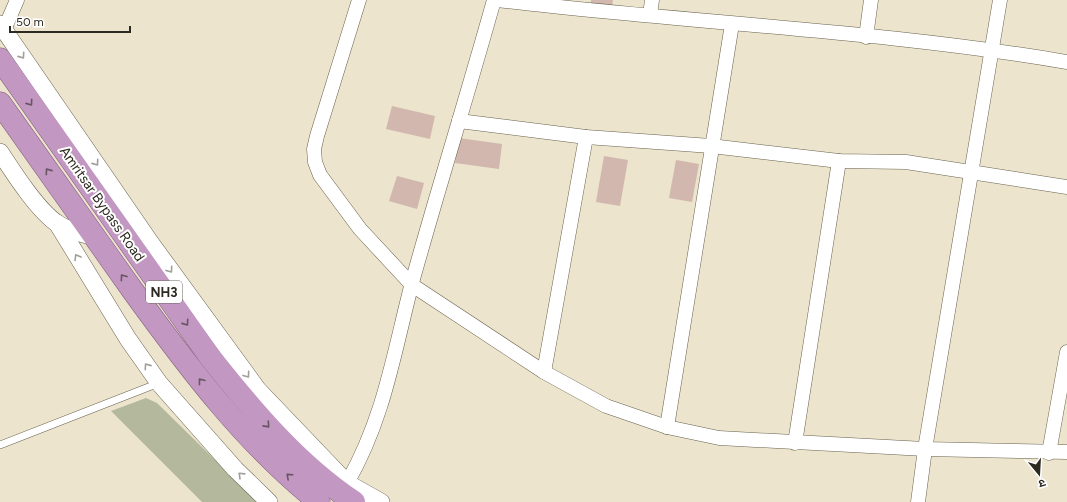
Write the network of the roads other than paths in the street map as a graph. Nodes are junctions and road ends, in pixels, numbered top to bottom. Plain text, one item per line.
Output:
1 (17, 0) edge
2 (359, 0) edge
3 (496, 0) edge
4 (652, 0) edge
5 (871, 0) edge
6 (1000, 0) edge
7 (650, 15) junction
8 (732, 24) junction
9 (2, 27) edge
10 (866, 37) junction
11 (990, 49) junction
12 (0, 59) edge
13 (1067, 62) edge
14 (0, 103) edge
15 (459, 121) junction
16 (586, 137) junction
17 (711, 146) junction
18 (0, 152) edge
19 (839, 161) junction
20 (973, 171) junction
21 (1067, 187) edge
22 (56, 223) junction
23 (95, 237) junction
24 (412, 285) junction
25 (1067, 352) edge
26 (544, 372) junction
27 (159, 383) junction
28 (667, 427) junction
29 (795, 443) junction
30 (0, 445) edge
31 (925, 449) junction
32 (1067, 452) edge
33 (1049, 453) junction
34 (351, 492) edge
35 (269, 502) edge
36 (319, 502) edge
37 (381, 502) edge
38 (918, 502) edge

1 - 9 street
2 - 24 street
3 - 7 street
3 - 15 street
4 - 7 street
5 - 10 street
6 - 11 street
7 - 8 street
8 - 10 street
8 - 17 street
9 -> 34 street
10 - 11 street
11 - 13 street
11 - 20 street
12 -> 34 highway, Amritsar Bypass Road / NH3
23 -> 14 highway, Amritsar Bypass Road / NH3
15 - 16 street
15 - 24 street
16 - 17 street
16 - 26 street
17 - 19 street
17 - 28 street
18 - 22 street
19 - 20 street
19 - 29 street
20 - 21 street
20 - 31 street
22 - 23 street
27 -> 22 street
36 -> 23 highway, Amritsar Bypass Road / NH3
24 - 26 street
24 - 34 street
25 - 33 street
26 - 28 street
27 - 30 lane
35 -> 27 street
28 - 29 street
29 - 31 street
31 - 33 street
31 - 38 street
32 - 33 street
34 - 37 street

